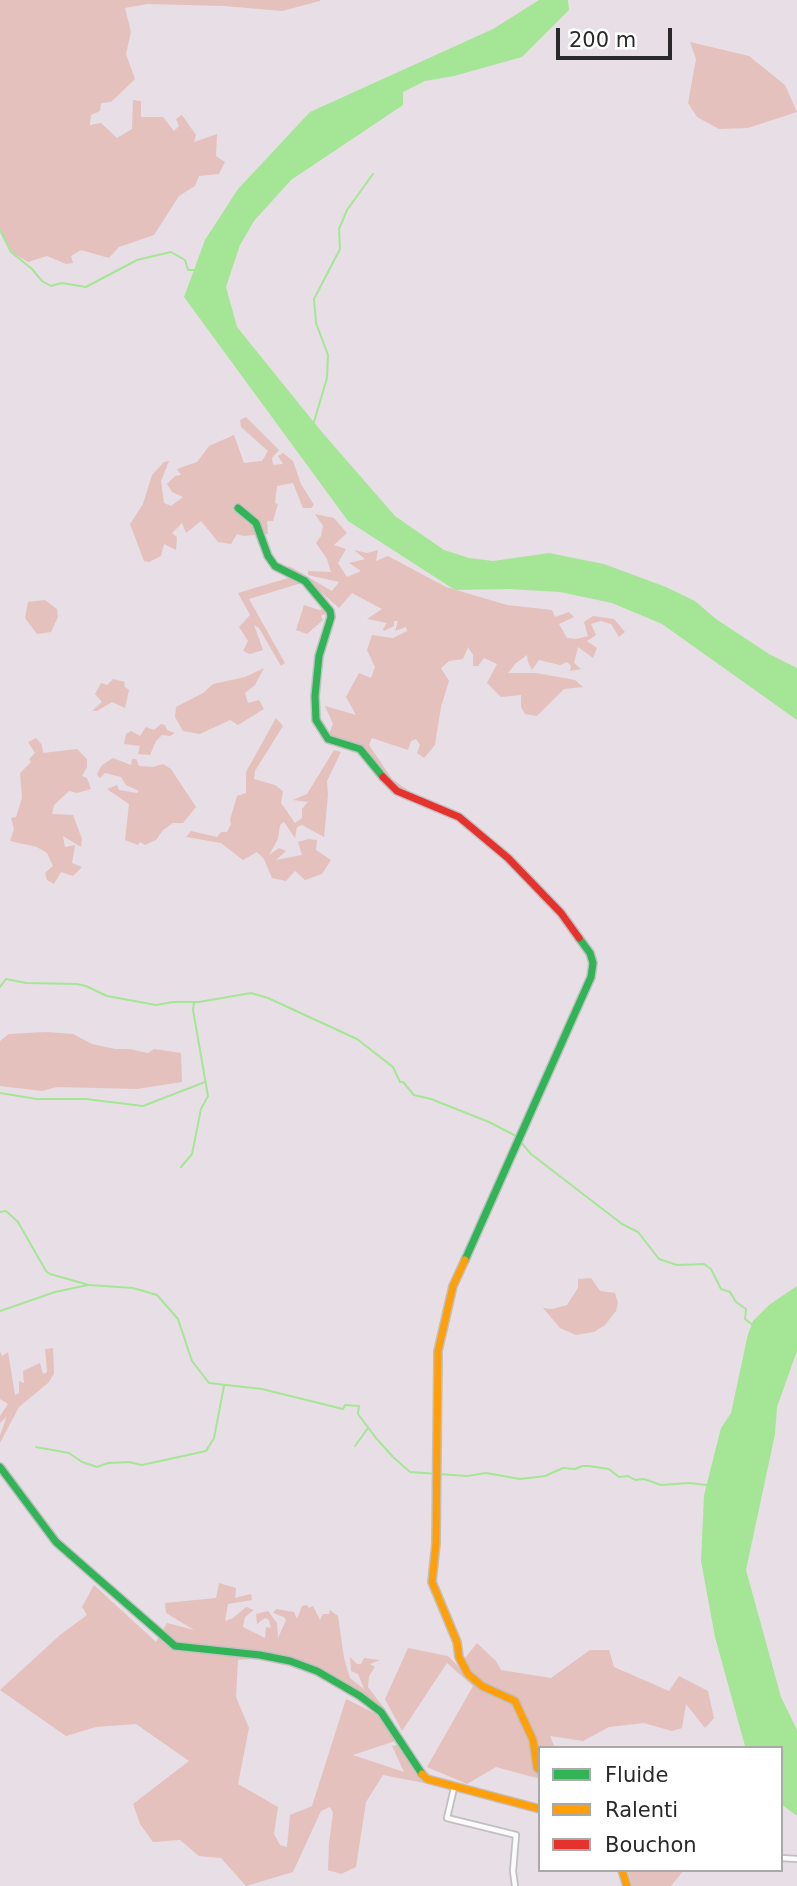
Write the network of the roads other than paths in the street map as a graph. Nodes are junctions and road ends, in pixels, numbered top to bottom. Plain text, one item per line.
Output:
1 (238, 508) dead end
2 (0, 1467) edge
3 (538, 1769) edge
4 (454, 1788) junction
5 (538, 1809) edge
6 (515, 1886) edge

1 - 3 street
2 - 4 street
4 - 5 street
4 - 6 street

